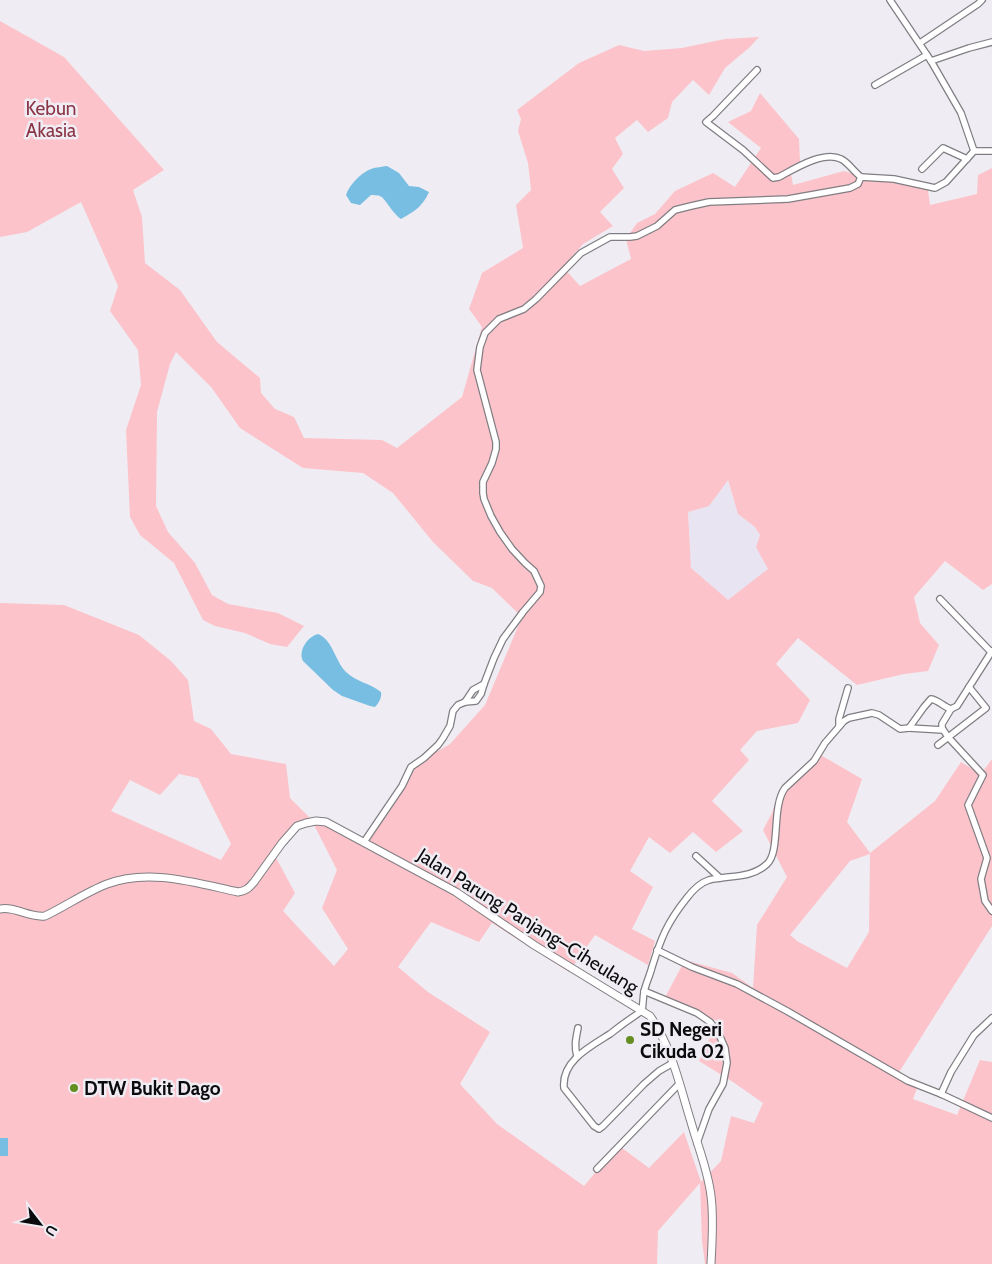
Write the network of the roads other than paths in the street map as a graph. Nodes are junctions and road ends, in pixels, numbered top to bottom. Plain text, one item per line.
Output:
1 (890, 0) edge
2 (982, 0) edge
3 (992, 42) edge
4 (920, 43) junction
5 (929, 58) junction
6 (757, 70) dead end
7 (875, 85) dead end
8 (974, 151) junction
9 (992, 151) edge
10 (967, 159) junction
11 (922, 169) dead end
12 (861, 177) junction
13 (940, 599) dead end
14 (991, 651) edge
15 (968, 687) junction
16 (848, 688) dead end
17 (951, 709) junction
18 (840, 726) junction
19 (909, 728) junction
20 (943, 730) junction
21 (948, 737) junction
22 (938, 745) dead end
23 (364, 842) junction
24 (696, 856) dead end
25 (720, 878) junction
26 (0, 909) edge
27 (992, 911) edge
28 (657, 950) junction
29 (644, 991) junction
30 (642, 1011) junction
31 (992, 1018) edge
32 (578, 1028) dead end
33 (577, 1056) junction
34 (673, 1063) junction
35 (679, 1084) junction
36 (941, 1094) junction
37 (992, 1118) edge
38 (697, 1143) junction
39 (597, 1169) dead end
40 (711, 1264) edge

1 - 4 street
2 - 4 street
3 - 5 street
4 - 5 street
5 - 7 street
5 - 8 street
6 - 12 street
8 - 9 street
8 - 10 street
10 - 11 street
10 - 12 street
12 - 23 street
13 - 14 street
14 - 15 street
15 - 17 street
15 - 21 street
16 - 18 street
17 - 19 street
17 - 20 street
18 - 19 street
18 - 25 street
19 - 20 street
20 - 21 street
21 - 22 street
21 - 27 street
23 - 26 street, Jalan Parung Panjang–Ciheulang
23 - 30 street, Jalan Parung Panjang–Ciheulang
24 - 25 street
25 - 28 street
28 - 29 street
28 - 36 street
29 - 30 street
29 - 38 street
30 - 33 street
30 - 34 street, Jalan Parung Panjang–Ciheulang
31 - 36 street
32 - 33 street
33 - 34 street
34 - 35 street, Jalan Parung Panjang–Ciheulang
35 - 38 street, Jalan Parung Panjang–Ciheulang
35 - 39 street
36 - 37 street
38 - 40 street, Jalan Parung Panjang–Ciheulang

